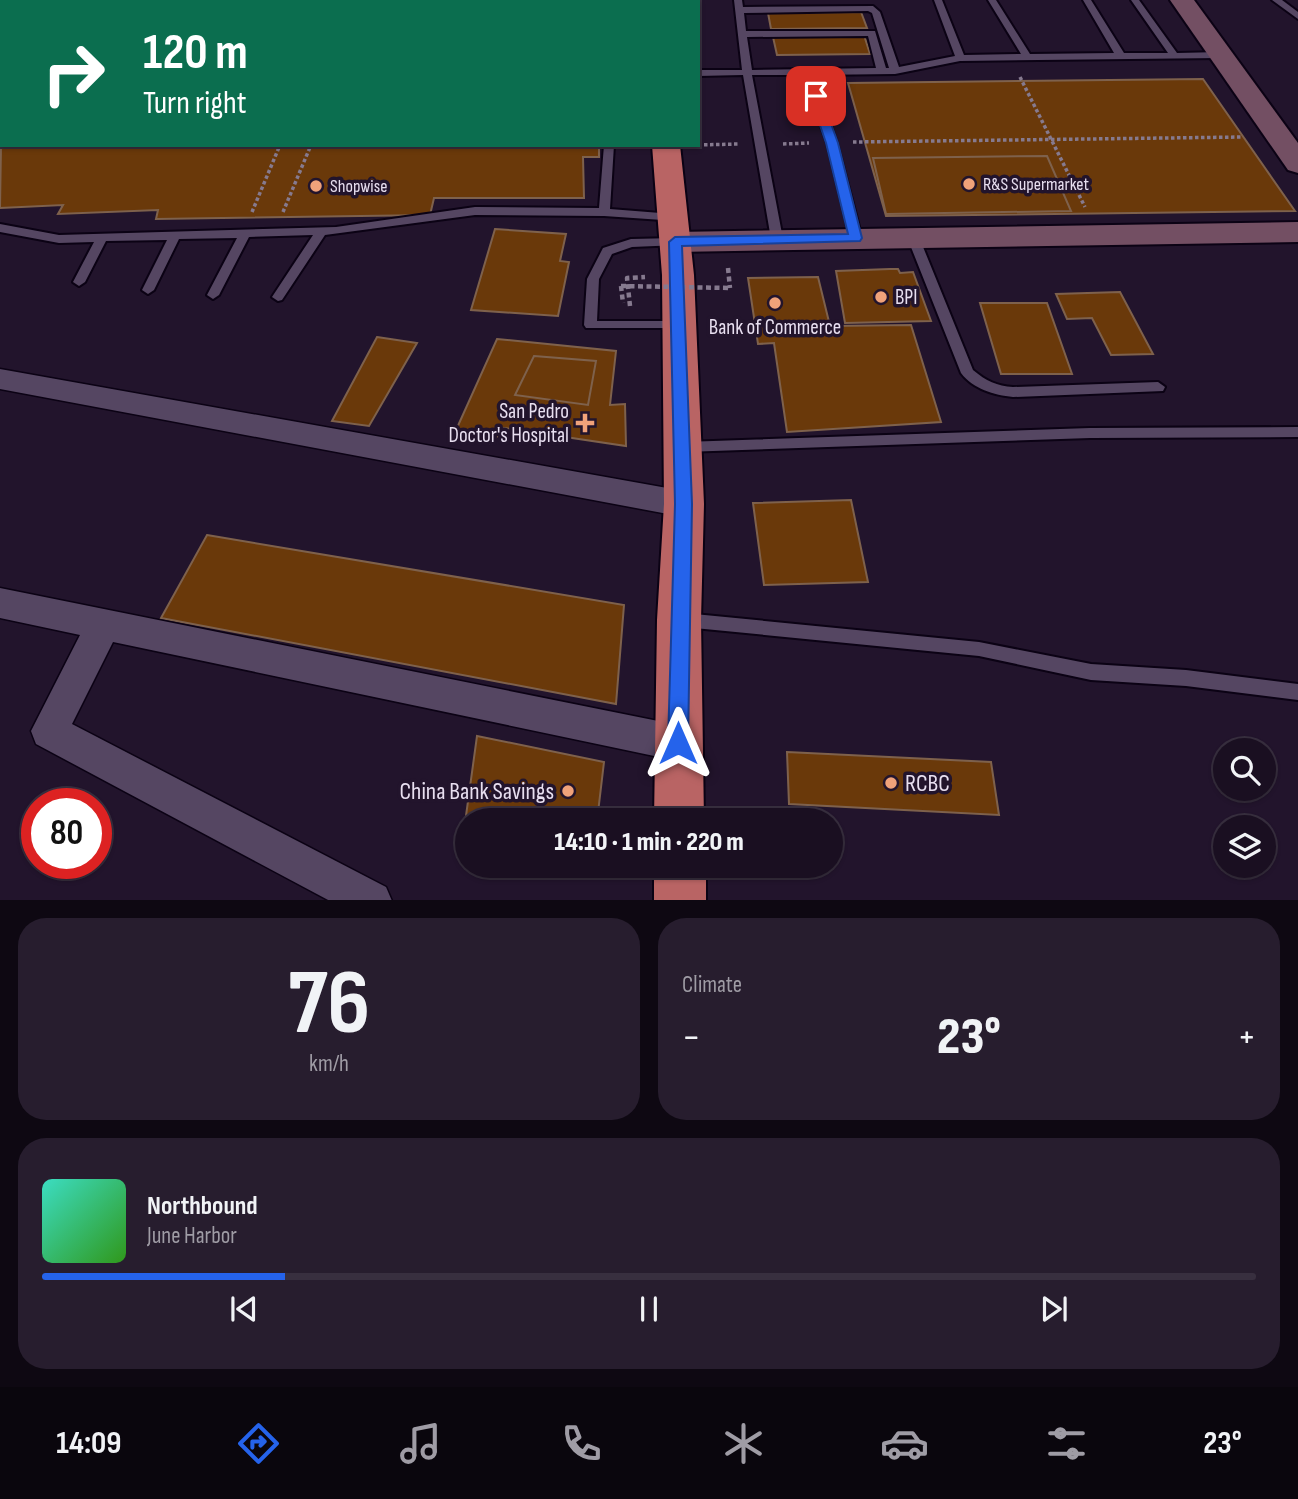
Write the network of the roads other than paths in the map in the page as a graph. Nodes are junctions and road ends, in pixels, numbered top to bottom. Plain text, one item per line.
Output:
1 (938, 0) edge
2 (992, 0) edge
3 (1087, 0) edge
4 (1135, 0) edge
5 (1182, 0) edge
6 (1276, 0) edge
7 (738, 5) edge
8 (1298, 16) edge
9 (742, 34) junction
10 (1120, 55) junction
11 (1174, 55) junction
12 (1220, 55) junction
13 (1027, 57) junction
14 (960, 58) junction
15 (882, 71) junction
16 (895, 71) junction
17 (747, 72) junction
18 (807, 72) junction
19 (700, 73) edge
20 (609, 147) edge
21 (666, 147) edge
22 (1298, 164) edge
23 (604, 212) junction
24 (0, 228) edge
25 (674, 230) junction
26 (321, 232) junction
27 (1298, 232) edge
28 (245, 234) junction
29 (174, 237) junction
30 (913, 237) junction
31 (102, 238) junction
32 (856, 238) junction
33 (777, 239) junction
34 (79, 282) dead end
35 (148, 290) dead end
36 (213, 295) dead end
37 (278, 297) dead end
38 (678, 325) junction
39 (0, 379) edge
40 (1158, 387) dead end
41 (1298, 432) edge
42 (682, 447) junction
43 (684, 504) junction
44 (0, 603) edge
45 (679, 620) junction
46 (104, 624) junction
47 (1298, 692) edge
48 (678, 743) junction
49 (679, 808) edge
50 (680, 878) edge
51 (370, 900) edge
52 (680, 900) edge

1 - 14 lane
2 - 13 lane
3 - 10 lane
4 - 11 lane
5 - 12 main road
6 - 8 lane
7 - 9 lane
7 - 16 lane
9 - 15 lane
9 - 17 lane
10 - 11 lane
10 - 13 lane
11 - 12 lane
12 - 22 main road
13 - 14 lane
14 - 16 lane
15 - 16 lane
15 - 18 lane
17 - 18 lane
17 - 19 lane
17 - 33 lane
18 - 32 lane
20 - 23 lane
21 - 25 highway
23 - 25 lane
23 - 26 lane
24 - 31 lane
25 - 33 main road
25 - 38 highway
25 - 38 lane
26 - 28 lane
26 - 37 lane
27 - 30 main road
28 - 29 lane
28 - 36 lane
29 - 31 lane
29 - 35 lane
30 - 32 main road
30 - 40 lane
31 - 34 lane
32 - 33 main road
38 - 42 highway
39 - 43 street
41 - 42 lane
42 - 43 highway
43 - 45 highway
44 - 46 street
45 - 47 lane
45 - 48 highway
46 - 48 street
46 - 51 street
48 - 49 highway
50 - 52 highway

